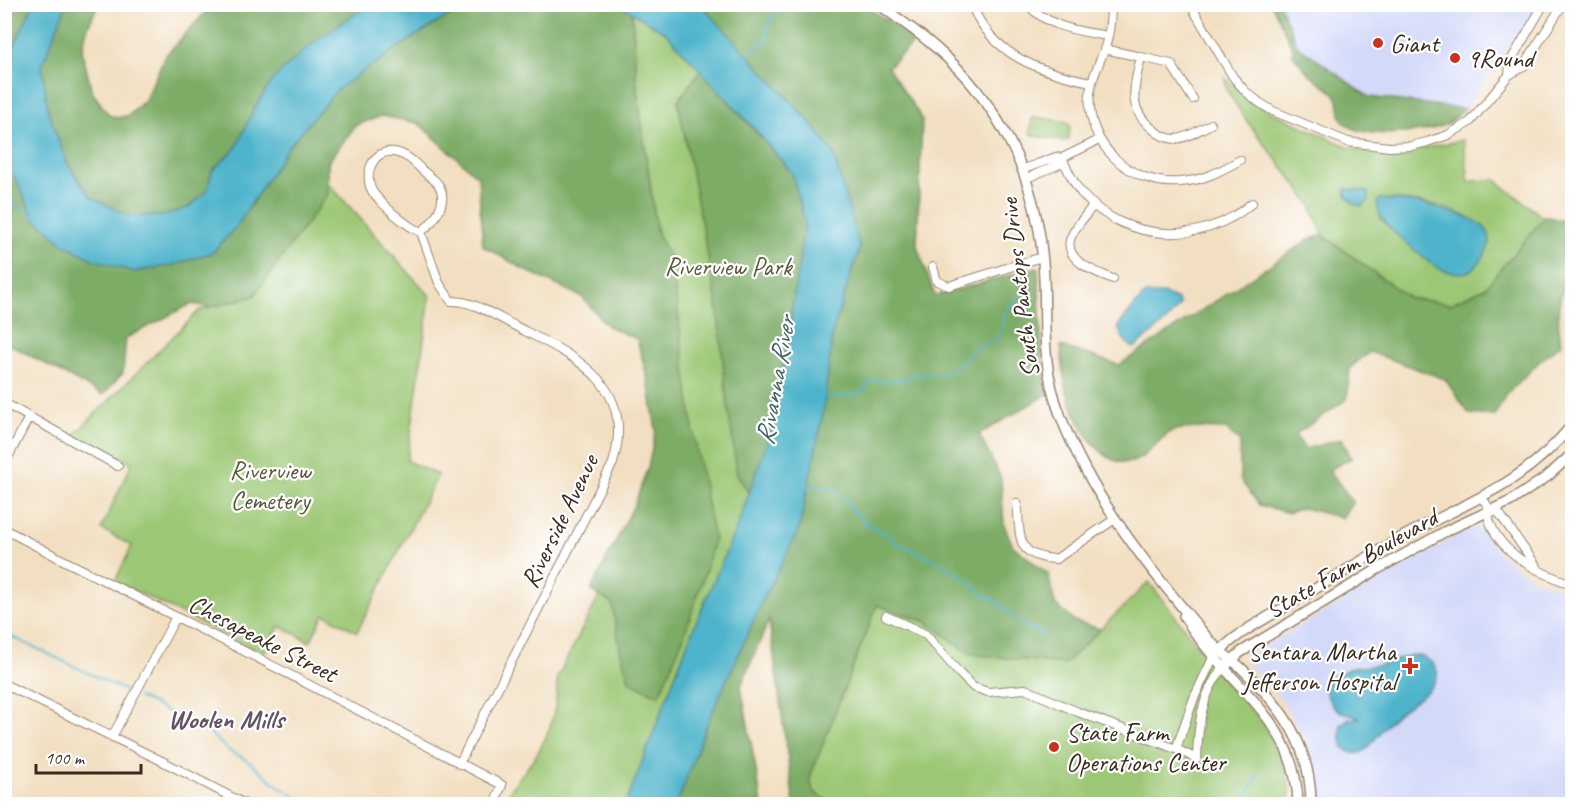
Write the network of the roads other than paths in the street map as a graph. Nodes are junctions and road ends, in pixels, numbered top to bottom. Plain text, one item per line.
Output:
1 (878, 4) edge
2 (971, 4) edge
3 (1028, 4) edge
4 (1111, 4) edge
5 (1190, 4) edge
6 (1544, 4) edge
7 (1563, 4) edge
8 (1108, 36) junction
9 (1104, 49) junction
10 (1141, 57) junction
11 (1509, 75) junction
12 (1092, 82) junction
13 (1193, 99) dead end
14 (1211, 124) dead end
15 (1099, 140) junction
16 (1062, 158) junction
17 (1240, 160) dead end
18 (1025, 174) junction
19 (1252, 203) dead end
20 (1094, 204) junction
21 (421, 232) junction
22 (1042, 257) junction
23 (933, 267) dead end
24 (1113, 279) dead end
25 (4, 403) edge
26 (29, 417) junction
27 (1572, 425) edge
28 (1572, 454) edge
29 (4, 465) edge
30 (118, 466) dead end
31 (1482, 498) junction
32 (1017, 503) dead end
33 (1489, 510) junction
34 (1116, 519) junction
35 (4, 529) edge
36 (1537, 568) junction
37 (1572, 584) edge
38 (176, 616) junction
39 (886, 616) dead end
40 (1216, 654) junction
41 (1231, 660) junction
42 (1222, 668) junction
43 (4, 684) edge
44 (112, 737) junction
45 (1176, 749) junction
46 (459, 764) junction
47 (245, 804) edge
48 (494, 804) edge
49 (1298, 804) edge
50 (1311, 804) edge

1 - 18 street, South Pantops Drive
2 - 12 street
3 - 8 street
4 - 8 street
5 - 11 street
6 - 11 street
7 - 11 street
8 - 9 street
9 - 10 street
9 - 12 street
10 - 13 street
10 - 14 street
12 - 15 street
15 - 16 street
15 - 17 street
16 - 18 street
16 - 20 street
18 - 22 street, South Pantops Drive
19 - 20 street
20 - 24 street
21 - 21 street
21 - 46 street, Riverside Avenue
22 - 23 street
22 - 34 street, South Pantops Drive
25 - 26 street
26 - 29 street
26 - 30 street
27 - 31 street, State Farm Boulevard
28 - 33 street, State Farm Boulevard
31 - 33 street
31 - 40 street, State Farm Boulevard
32 - 34 street
33 - 36 street
33 - 36 street
33 - 41 street, State Farm Boulevard
34 - 40 street, South Pantops Drive
35 - 38 street, Chesapeake Street
36 - 37 street
38 - 44 street
38 - 46 street, Chesapeake Street
39 - 45 street, State Farm Boulevard
40 - 41 street
40 - 42 street
40 - 45 street, State Farm Boulevard
41 - 42 street, State Farm Boulevard
41 - 50 street
42 - 45 street, State Farm Boulevard
42 - 49 street
43 - 44 street
44 - 47 street
46 - 48 street, Chesapeake Street

